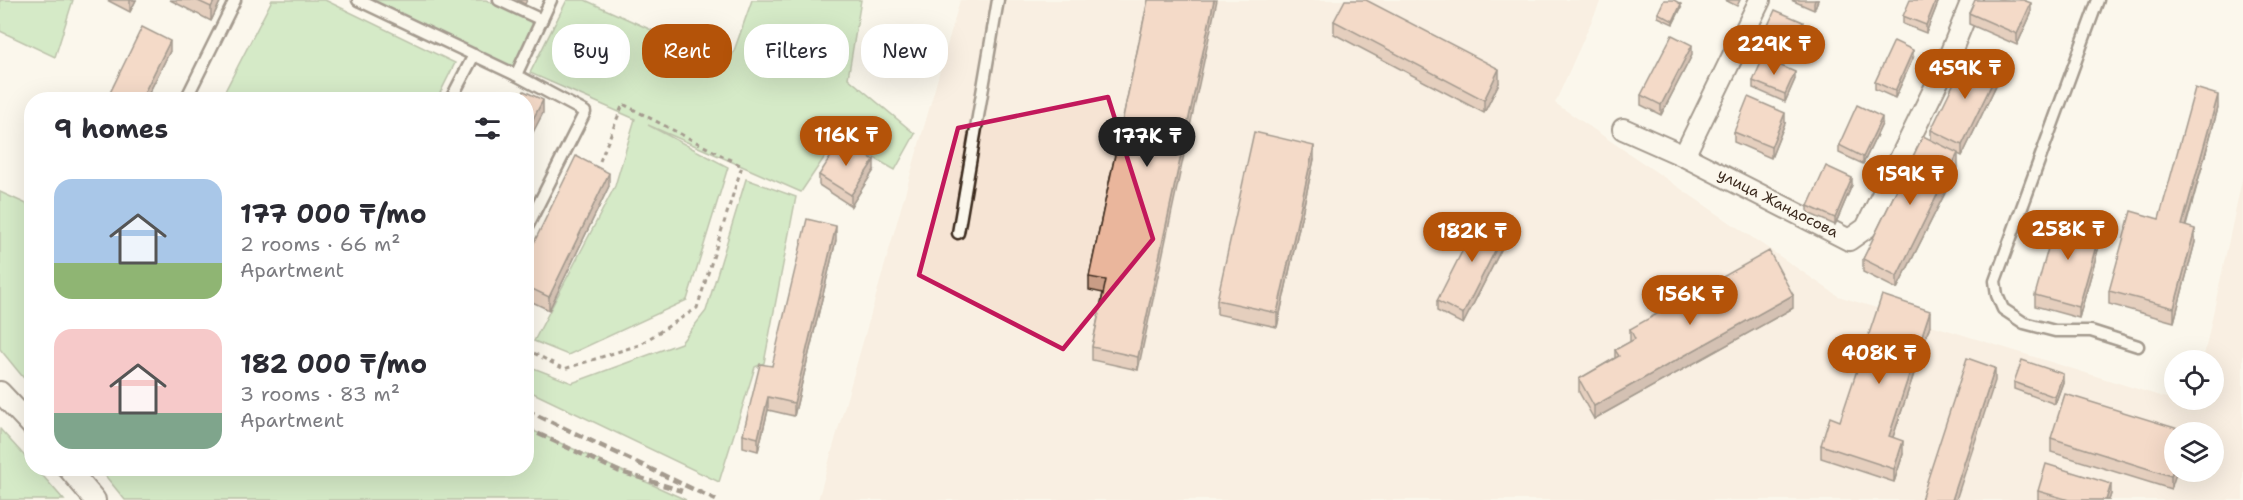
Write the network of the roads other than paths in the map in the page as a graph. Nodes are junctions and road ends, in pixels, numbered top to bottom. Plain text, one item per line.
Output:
1 (235, 0) edge
2 (358, 0) edge
3 (499, 0) edge
4 (551, 0) edge
5 (998, 0) edge
6 (1760, 0) edge
7 (1972, 0) edge
8 (2098, 0) edge
9 (542, 20) junction
10 (474, 55) junction
11 (516, 75) junction
12 (189, 92) edge
13 (455, 92) edge
14 (1623, 129) dead end
15 (1684, 156) junction
16 (534, 213) edge
17 (958, 233) dead end
18 (2138, 346) dead end
19 (0, 392) edge
20 (24, 418) edge
21 (75, 476) edge
22 (95, 500) edge

1 - 12 lane
2 - 10 lane
3 - 9 lane
4 - 9 lane
5 - 17 lane
6 - 15 street
7 - 15 street, улица Жандосова
8 - 18 lane
9 - 11 lane
10 - 11 lane
10 - 13 lane
11 - 16 lane
14 - 15 street, улица Жандосова
19 - 20 street
21 - 22 street

